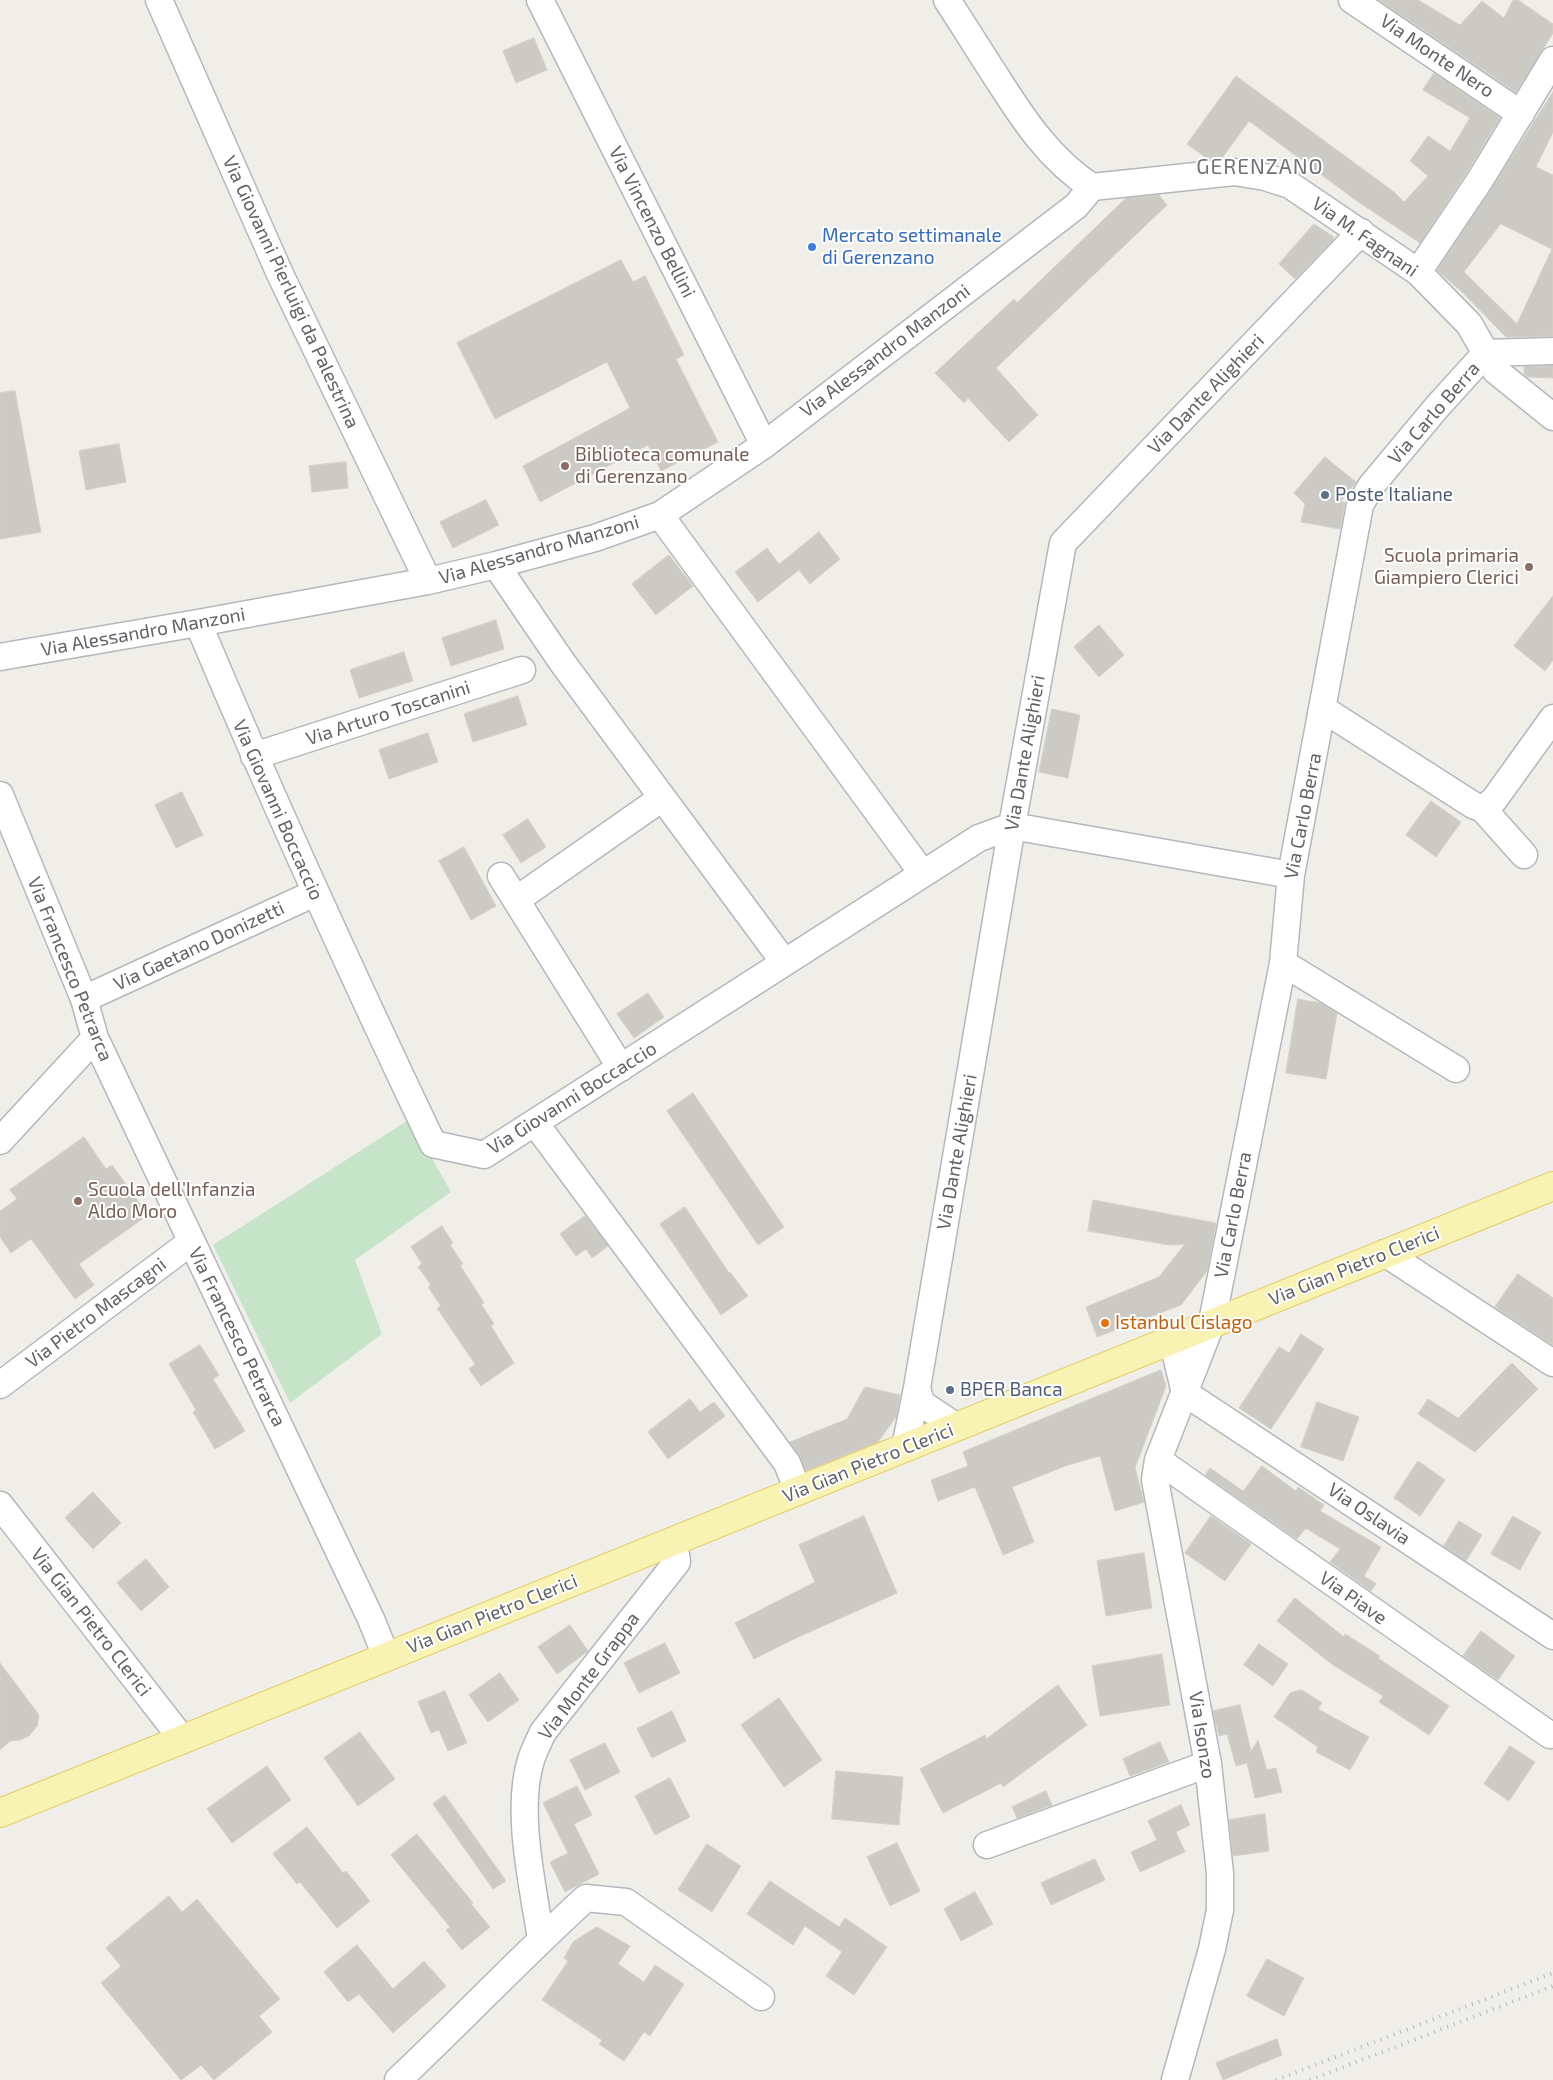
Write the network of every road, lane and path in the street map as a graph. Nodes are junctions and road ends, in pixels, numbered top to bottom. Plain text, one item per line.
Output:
1 (159, 0) edge
2 (540, 0) edge
3 (947, 0) edge
4 (1352, 0) edge
5 (1553, 60) edge
6 (1521, 114) junction
7 (1092, 187) junction
8 (1361, 232) junction
9 (1418, 272) junction
10 (1553, 351) edge
11 (1486, 353) junction
12 (1553, 417) edge
13 (764, 445) junction
14 (660, 515) junction
15 (496, 566) junction
16 (428, 581) junction
17 (198, 624) junction
18 (0, 657) edge
19 (522, 670) dead end
20 (1323, 709) junction
21 (1553, 718) edge
22 (254, 756) junction
23 (0, 796) edge
24 (662, 798) junction
25 (1483, 809) junction
26 (1012, 826) junction
27 (1524, 855) dead end
28 (924, 874) junction
29 (1291, 875) junction
30 (501, 876) dead end
31 (315, 893) junction
32 (516, 900) junction
33 (784, 962) junction
34 (1283, 962) junction
35 (84, 999) junction
36 (95, 1038) junction
37 (621, 1068) junction
38 (1456, 1069) dead end
39 (535, 1123) junction
40 (0, 1141) edge
41 (1553, 1186) edge
42 (191, 1242) junction
43 (1386, 1254) junction
44 (1212, 1322) junction
45 (1172, 1339) junction
46 (1553, 1363) edge
47 (0, 1385) edge
48 (918, 1388) junction
49 (1186, 1392) junction
50 (957, 1427) junction
51 (906, 1447) junction
52 (1158, 1460) junction
53 (798, 1491) junction
54 (0, 1505) edge
55 (674, 1542) junction
56 (1553, 1636) edge
57 (386, 1656) junction
58 (1550, 1735) dead end
59 (183, 1740) junction
60 (1208, 1764) junction
61 (0, 1813) edge
62 (988, 1845) dead end
63 (541, 1939) junction
64 (761, 1997) dead end
65 (398, 2080) edge
66 (1175, 2080) edge

1 - 16 street, Via Giovanni Pierluigi da Palestrina
2 - 13 street, Via Vincenzo Bellini
3 - 7 street
4 - 6 street, Via Monte Nero
5 - 6 street
6 - 9 street
7 - 8 street, Via M. Fagnani
7 - 13 street, Via Alessandro Manzoni
8 - 9 street, Via M. Fagnani
8 - 26 street, Via Dante Alighieri
9 - 11 street, Via M. Fagnani
10 - 11 street
11 - 12 street, Via M. Fagnani
11 - 20 street, Via Carlo Berra
13 - 14 street, Via Alessandro Manzoni
14 - 15 street, Via Alessandro Manzoni
14 - 28 street
15 - 16 street, Via Alessandro Manzoni
15 - 24 street
16 - 17 street, Via Alessandro Manzoni
17 - 18 street, Via Alessandro Manzoni
17 - 22 street, Via Giovanni Boccaccio
19 - 22 street, Via Arturo Toscanini
20 - 25 street
20 - 29 street, Via Carlo Berra
21 - 25 street
22 - 31 street, Via Giovanni Boccaccio
23 - 35 street, Via Francesco Petrarca
24 - 32 street
24 - 33 street
25 - 27 street
26 - 28 street, Via Giovanni Boccaccio
26 - 29 street
26 - 48 street, Via Dante Alighieri
28 - 33 street, Via Giovanni Boccaccio
29 - 34 street, Via Carlo Berra
30 - 32 street
31 - 35 street, Via Gaetano Donizetti
31 - 39 street, Via Giovanni Boccaccio
32 - 37 street
33 - 37 street, Via Giovanni Boccaccio
34 - 38 street
34 - 44 street, Via Carlo Berra
35 - 36 street, Via Francesco Petrarca
36 - 40 street
36 - 42 street, Via Francesco Petrarca
37 - 39 street, Via Giovanni Boccaccio
39 - 53 street
41 - 43 main road, Via Gian Pietro Clerici
42 - 47 street, Via Pietro Mascagni
42 - 57 street, Via Francesco Petrarca
43 - 44 main road, Via Gian Pietro Clerici
43 - 46 street
44 - 45 main road, Via Gian Pietro Clerici
44 - 49 street, Via Isonzo
45 - 49 street
45 - 50 main road, Via Gian Pietro Clerici
48 - 50 street
48 - 51 street, Via Dante Alighieri
49 - 52 street, Via Isonzo
49 - 56 street, Via Oslavia
50 - 51 main road, Via Gian Pietro Clerici
51 - 53 main road, Via Gian Pietro Clerici
52 - 58 street, Via Piave
52 - 60 street, Via Isonzo
53 - 55 main road, Via Gian Pietro Clerici
54 - 59 street, Via Gian Pietro Clerici
55 - 57 main road, Via Gian Pietro Clerici
55 - 63 street, Via Monte Grappa
57 - 59 main road, Via Gian Pietro Clerici
59 - 61 main road, Via Gian Pietro Clerici
60 - 62 street
60 - 66 street, Via Isonzo
63 - 64 street
63 - 65 street

